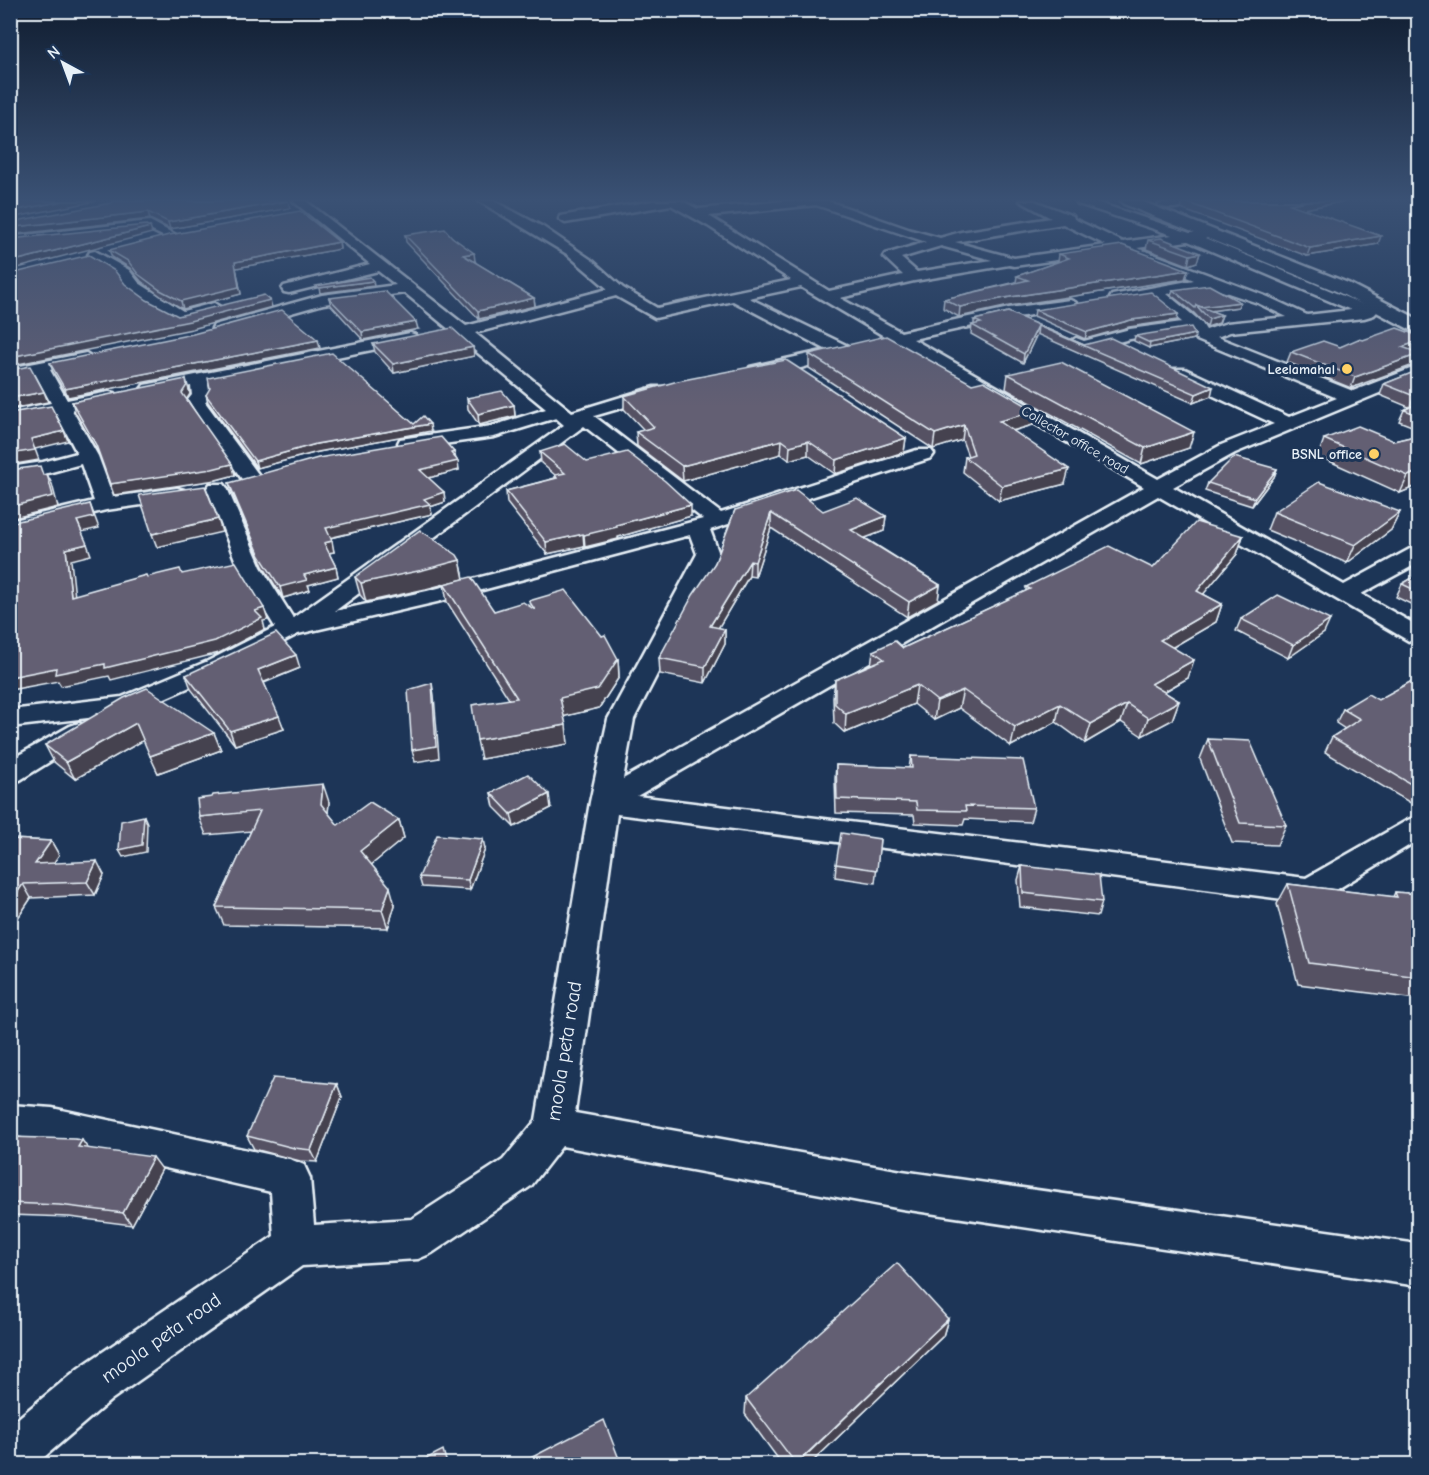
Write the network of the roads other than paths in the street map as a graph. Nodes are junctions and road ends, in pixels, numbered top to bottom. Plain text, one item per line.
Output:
1 (118, 270) edge
2 (366, 270) edge
3 (386, 270) edge
4 (598, 270) edge
5 (783, 270) edge
6 (906, 270) edge
7 (962, 270) edge
8 (1179, 270) edge
9 (1268, 270) edge
10 (1299, 270) edge
11 (1330, 270) edge
12 (914, 277) junction
13 (802, 282) junction
14 (1211, 282) junction
15 (408, 288) junction
16 (618, 291) junction
17 (1155, 292) junction
18 (270, 294) dead end
19 (736, 297) junction
20 (827, 297) junction
21 (1102, 300) edge
22 (1081, 303) edge
23 (225, 305) edge
24 (1419, 308) edge
25 (1369, 312) junction
26 (1395, 313) junction
27 (1009, 314) junction
28 (1304, 319) junction
29 (1419, 326) edge
30 (1041, 328) edge
31 (1199, 331) junction
32 (206, 332) edge
33 (447, 332) junction
34 (899, 337) junction
35 (1062, 337) edge
36 (1111, 339) junction
37 (1131, 349) edge
38 (840, 351) junction
39 (106, 354) edge
40 (10, 356) edge
41 (789, 365) junction
42 (1162, 365) edge
43 (34, 369) junction
44 (1419, 371) edge
45 (10, 373) edge
46 (742, 373) edge
47 (808, 377) edge
48 (199, 379) junction
49 (674, 387) edge
50 (1351, 397) junction
51 (62, 406) junction
52 (558, 411) junction
53 (10, 417) edge
54 (578, 420) junction
55 (1289, 424) junction
56 (905, 441) edge
57 (389, 447) edge
58 (88, 456) junction
59 (273, 472) edge
60 (10, 473) edge
61 (251, 478) junction
62 (217, 488) junction
63 (1157, 488) junction
64 (106, 504) junction
65 (708, 524) junction
66 (10, 528) edge
67 (1419, 554) edge
68 (1344, 594) junction
69 (289, 629) junction
70 (1419, 636) edge
71 (125, 705) junction
72 (10, 719) edge
73 (10, 773) edge
74 (604, 802) junction
75 (1419, 827) edge
76 (1311, 890) junction
77 (1354, 896) edge
78 (10, 1122) edge
79 (554, 1127) junction
80 (295, 1246) junction
81 (1419, 1265) edge
82 (10, 1456) edge

1 - 23 street
2 - 18 street
3 - 15 street
4 - 16 street
5 - 13 street, Collector office road
6 - 12 street
7 - 12 street
8 - 14 street
9 - 25 street
10 - 26 main road
11 - 24 main road
12 - 20 street
13 - 19 street
13 - 20 street, Collector office road
14 - 17 street
14 - 28 street
15 - 32 street
15 - 33 street
16 - 19 street
16 - 33 street
17 - 21 street
17 - 31 street
19 - 38 street
20 - 34 street, Collector office road
22 - 27 street
25 - 26 street
25 - 28 street
26 - 29 main road
27 - 30 street
27 - 34 street
28 - 31 street
31 - 36 street
31 - 50 street
33 - 48 street
33 - 52 street
34 - 38 street
34 - 63 street, Collector office road
35 - 36 street
36 - 37 street
38 - 41 street
39 - 43 street
40 - 43 street
41 - 46 street
41 - 47 street
42 - 55 street
43 - 45 street
43 - 51 street
44 - 50 street
48 - 51 street
48 - 61 street
49 - 54 street
50 - 55 street
51 - 53 street
51 - 58 street
52 - 54 street
52 - 57 street
54 - 65 street
54 - 69 street
55 - 63 street
56 - 65 street
58 - 60 street
58 - 64 street
59 - 61 street
61 - 62 street
62 - 64 street
62 - 69 street
63 - 68 street, Collector office road
63 - 74 street
64 - 66 street
65 - 69 street
65 - 74 street, moola peta road
67 - 68 street
68 - 70 street, Collector office road
69 - 71 street
71 - 72 street
71 - 73 street
74 - 76 street
74 - 79 street, moola peta road
75 - 76 street
76 - 77 street
78 - 80 street
79 - 80 street, moola peta road
79 - 81 street
80 - 82 street, moola peta road

